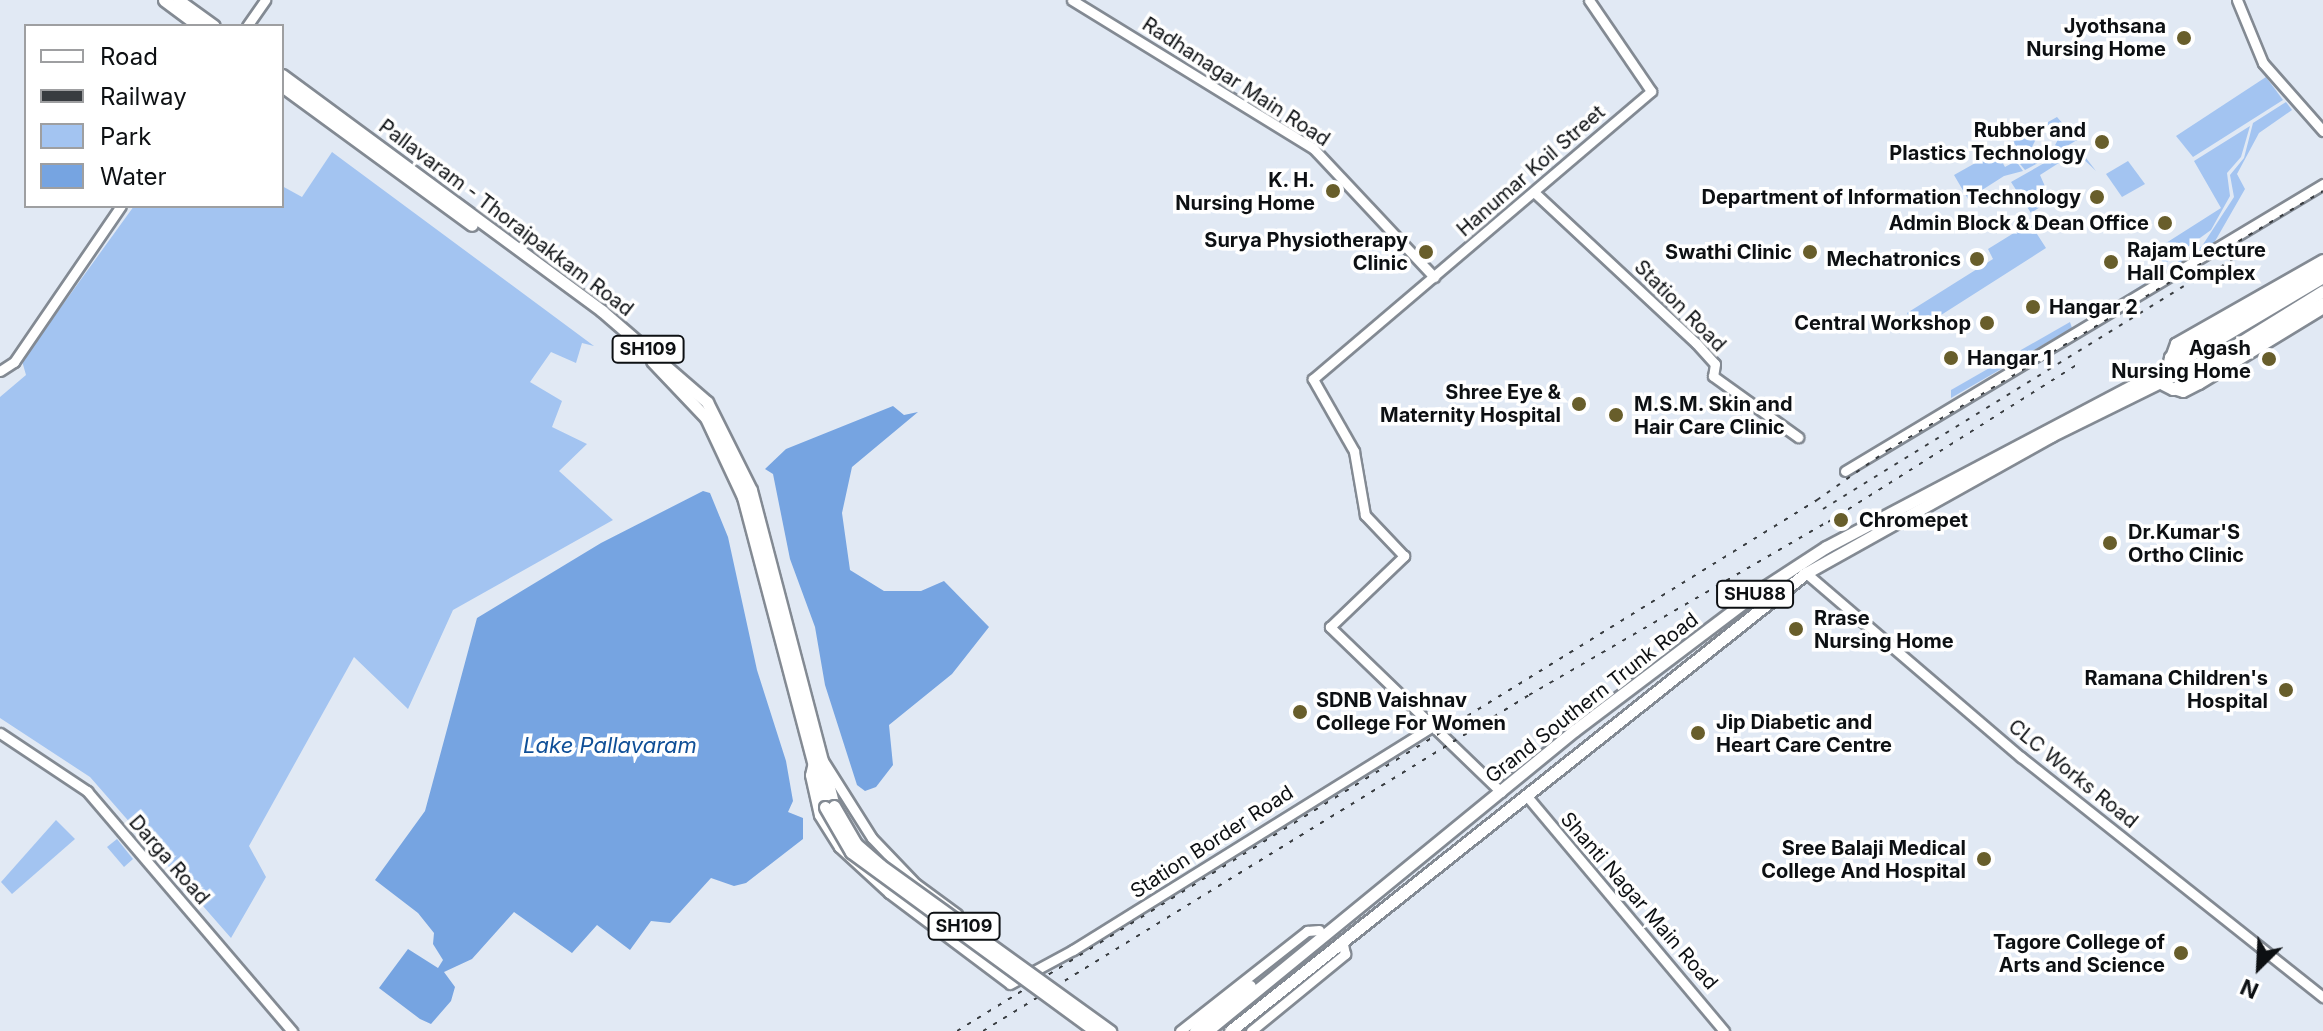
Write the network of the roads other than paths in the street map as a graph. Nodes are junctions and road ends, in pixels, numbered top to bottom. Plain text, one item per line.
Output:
1 (164, 0) edge
2 (178, 0) edge
3 (265, 0) edge
4 (1072, 0) edge
5 (1589, 0) edge
6 (2237, 0) edge
7 (196, 24) edge
8 (211, 24) edge
9 (248, 24) edge
10 (284, 76) edge
11 (284, 87) edge
12 (2321, 125) edge
13 (2323, 184) edge
14 (1535, 193) junction
15 (120, 208) edge
16 (2323, 259) edge
17 (2323, 268) edge
18 (1434, 277) junction
19 (2323, 277) edge
20 (2323, 291) edge
21 (2323, 306) edge
22 (2169, 362) junction
23 (0, 371) edge
24 (2168, 386) junction
25 (1798, 437) dead end
26 (1845, 471) dead end
27 (1806, 573) junction
28 (1431, 727) junction
29 (0, 733) edge
30 (818, 760) junction
31 (1501, 792) junction
32 (1526, 795) junction
33 (829, 807) junction
34 (1323, 932) junction
35 (1339, 943) junction
36 (1034, 970) junction
37 (2323, 997) edge
38 (292, 1031) edge
39 (1096, 1031) edge
40 (1110, 1031) edge
41 (1180, 1031) edge
42 (1195, 1031) edge
43 (1207, 1031) edge
44 (1230, 1031) edge
45 (1241, 1031) edge
46 (1251, 1031) edge
47 (1724, 1031) edge

1 - 7 main road
2 - 8 main road
3 - 9 street
4 - 18 street, Radhanagar Main Road
5 - 14 street, Hanumar Koil Street
6 - 12 street
10 - 30 main road, Pallavaram - Thoraipakkam Road / SH109
11 - 30 main road, Pallavaram - Thoraipakkam Road / SH109
13 - 26 street
14 - 18 street, Hanumar Koil Street
14 - 25 street, Station Road
15 - 23 street
16 - 22 street
17 - 22 main road
18 - 28 street, Hanumar Koil Street
19 - 22 main road, Grand Southern Trunk Road / SHU88
20 - 24 main road, Grand Southern Trunk Road / SHU88
21 - 24 main road
21 - 24 street
22 - 31 main road, Grand Southern Trunk Road / SHU88
24 - 27 main road, Grand Southern Trunk Road / SHU88
27 - 32 main road, Grand Southern Trunk Road / SHU88
27 - 37 street, CLC Works Road
28 - 31 street
28 - 36 street, Station Border Road
29 - 38 street, Darga Road
30 - 33 main road, SH109
30 - 36 street
30 - 36 street, Station Border Road
31 - 34 main road, Grand Southern Trunk Road / SHU88
32 - 35 main road, Grand Southern Trunk Road / SHU88
32 - 47 street, Shanti Nagar Main Road
33 - 39 main road, SH109, bridge
33 - 40 main road, SH109, bridge
34 - 41 street
34 - 42 main road
34 - 43 main road, Grand Southern Trunk Road / SHU88
35 - 44 main road, Grand Southern Trunk Road / SHU88
35 - 45 main road
35 - 46 street

